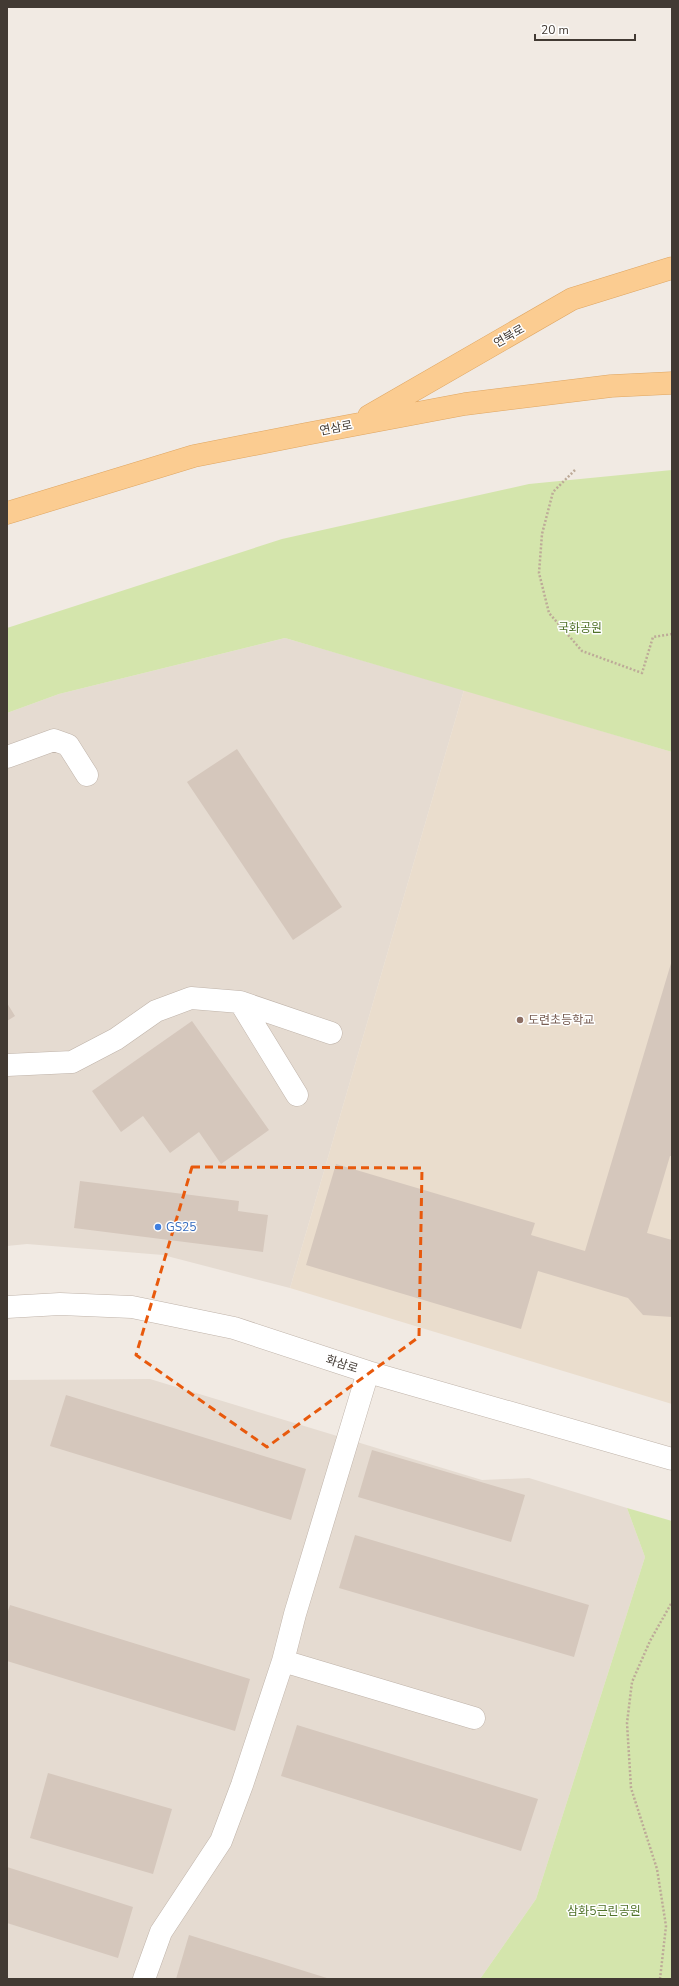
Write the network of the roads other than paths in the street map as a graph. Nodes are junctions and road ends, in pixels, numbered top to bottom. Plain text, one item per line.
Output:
1 (672, 268) edge
2 (672, 383) edge
3 (355, 424) junction
4 (7, 513) edge
5 (7, 757) edge
6 (87, 775) dead end
7 (240, 1002) junction
8 (331, 1033) dead end
9 (7, 1065) edge
10 (297, 1095) dead end
11 (7, 1307) edge
12 (368, 1372) junction
13 (672, 1459) edge
14 (283, 1661) junction
15 (474, 1718) dead end
16 (144, 1979) edge

1 - 3 main road, 연북로
2 - 3 main road, 연삼로
3 - 4 main road, 연삼로
5 - 6 street
7 - 8 street
7 - 9 street
7 - 10 street
11 - 12 street, 화삼로
12 - 13 street, 화삼로
12 - 14 street
14 - 15 street
14 - 16 street

